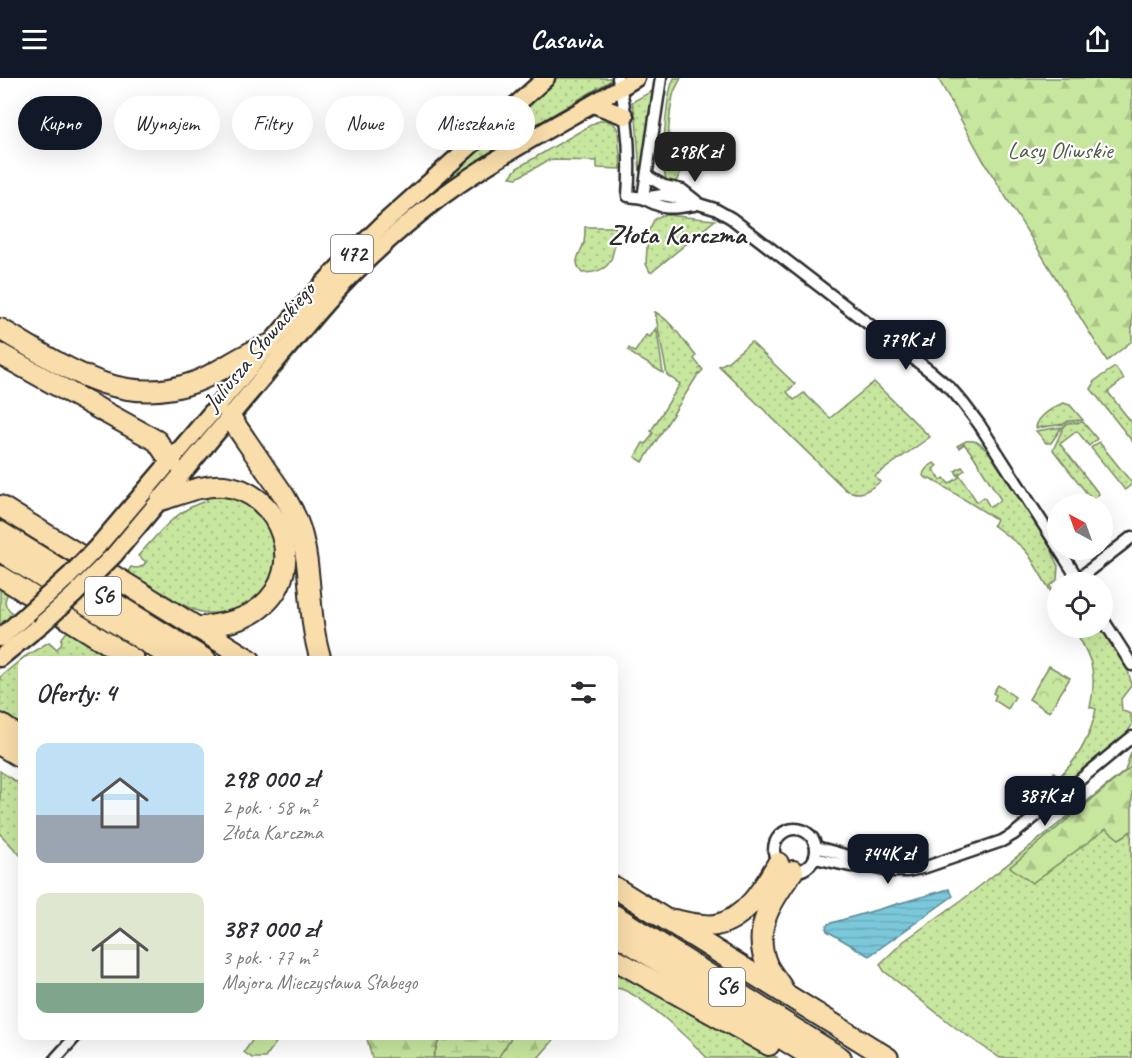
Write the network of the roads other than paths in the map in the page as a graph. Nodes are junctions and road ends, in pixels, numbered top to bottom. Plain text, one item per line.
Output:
1 (546, 78) edge
2 (636, 78) edge
3 (661, 78) edge
4 (619, 83) edge
5 (593, 104) junction
6 (625, 116) junction
7 (646, 176) junction
8 (643, 198) junction
9 (699, 204) junction
10 (0, 328) edge
11 (269, 345) junction
12 (0, 354) edge
13 (230, 417) junction
14 (171, 462) junction
15 (161, 500) junction
16 (0, 506) edge
17 (1047, 531) edge
18 (0, 532) edge
19 (1132, 537) edge
20 (0, 550) edge
21 (1089, 572) edge
22 (0, 576) edge
23 (197, 628) junction
24 (1113, 635) edge
25 (0, 638) edge
26 (128, 656) edge
27 (169, 656) edge
28 (200, 656) edge
29 (243, 656) edge
30 (320, 656) edge
31 (0, 658) edge
32 (1132, 665) edge
33 (0, 724) edge
34 (18, 736) edge
35 (1132, 737) edge
36 (0, 745) edge
37 (18, 756) edge
38 (815, 853) junction
39 (786, 867) junction
40 (618, 890) edge
41 (618, 918) edge
42 (666, 920) junction
43 (618, 936) edge
44 (618, 961) edge
45 (783, 993) junction
46 (72, 1040) edge
47 (56, 1058) edge
48 (793, 1058) edge
49 (813, 1058) edge
50 (842, 1058) edge
51 (888, 1058) edge

1 - 11 main road, Juliusza Słowackiego / 472
2 - 4 main road, 472
3 - 7 street
4 - 5 main road, Juliusza Słowackiego / 472
4 - 6 street
5 - 6 main road
5 - 13 main road, Juliusza Słowackiego / 472
6 - 8 street
7 - 8 street
7 - 9 street
8 - 9 street
9 - 17 street
10 - 11 highway
11 - 14 main road, Juliusza Słowackiego / 472
12 - 14 highway
13 - 15 main road, Juliusza Słowackiego / 472
13 - 30 highway
14 - 25 main road, Juliusza Słowackiego / 472, bridge
15 - 23 highway
15 - 31 main road, Juliusza Słowackiego / 472, bridge
16 - 23 highway
18 - 28 highway, S6
19 - 21 street
20 - 27 highway, S6
22 - 26 highway
23 - 29 highway
24 - 32 street
33 - 34 highway
35 - 38 street
36 - 37 highway
38 - 39 street
38 - 39 street
39 - 42 highway
39 - 45 highway
40 - 42 highway
41 - 50 highway, S6
42 - 45 highway
43 - 49 highway, S6
44 - 48 highway
45 - 51 highway
46 - 47 street

